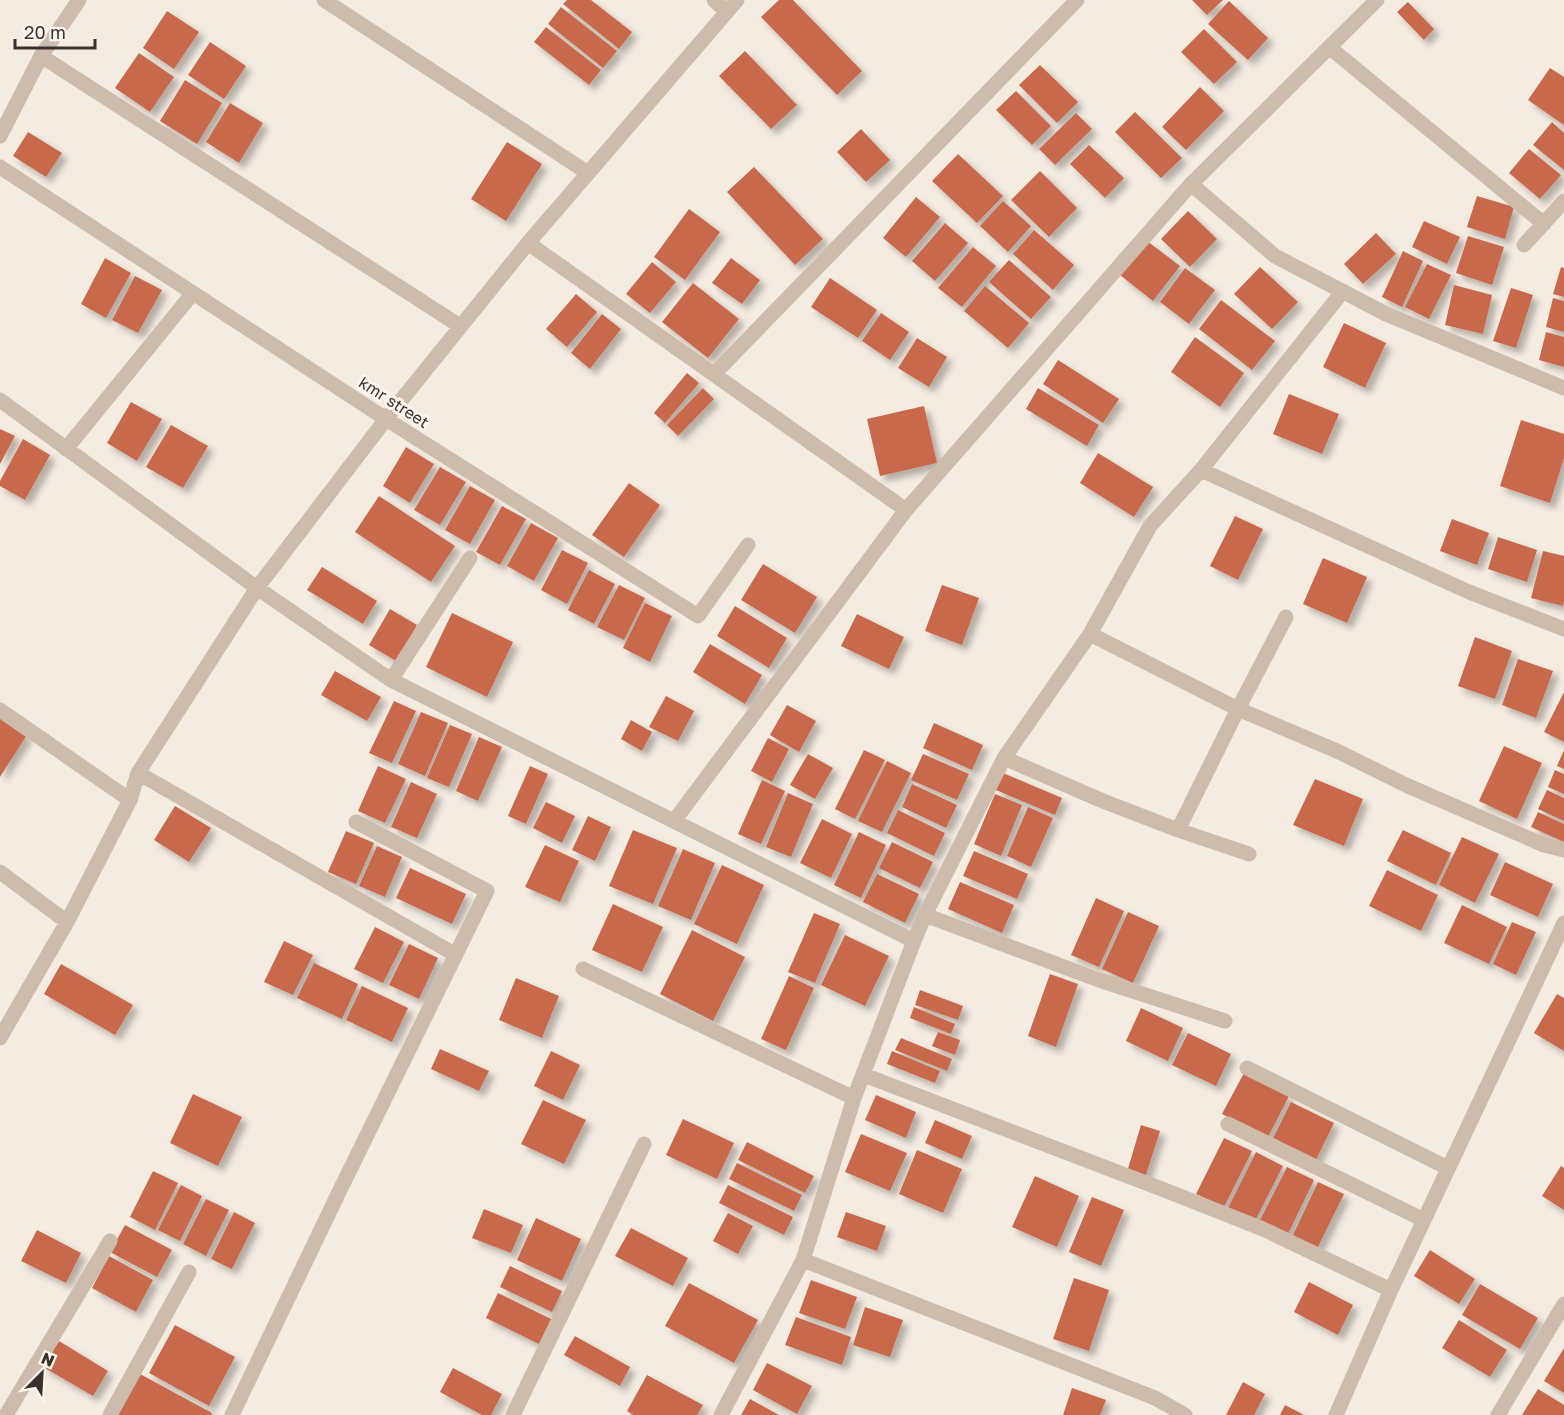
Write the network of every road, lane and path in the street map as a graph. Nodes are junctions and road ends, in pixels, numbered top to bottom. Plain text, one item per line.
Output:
1 (79, 0) edge
2 (324, 0) edge
3 (714, 0) edge
4 (738, 0) edge
5 (1077, 0) edge
6 (1377, 0) edge
7 (727, 12) junction
8 (1329, 47) junction
9 (41, 56) junction
10 (0, 136) edge
11 (0, 167) edge
12 (588, 173) junction
13 (1191, 184) junction
14 (1564, 201) edge
15 (1544, 224) junction
16 (528, 243) junction
17 (1524, 245) dead end
18 (1343, 291) junction
19 (193, 293) junction
20 (460, 326) junction
21 (714, 374) junction
22 (1564, 388) edge
23 (0, 400) edge
24 (386, 418) junction
25 (66, 449) junction
26 (1201, 470) junction
27 (906, 510) junction
28 (748, 545) dead end
29 (470, 558) dead end
30 (256, 588) junction
31 (1286, 617) dead end
32 (1564, 629) edge
33 (1090, 634) junction
34 (391, 680) junction
35 (1238, 709) junction
36 (0, 710) edge
37 (1004, 758) junction
38 (138, 773) junction
39 (130, 800) junction
40 (674, 821) junction
41 (356, 822) dead end
42 (1178, 830) junction
43 (1564, 850) edge
44 (1249, 854) dead end
45 (0, 872) edge
46 (925, 915) junction
47 (67, 922) junction
48 (1564, 923) edge
49 (914, 941) junction
50 (456, 955) junction
51 (583, 969) dead end
52 (5, 1020) edge
53 (1225, 1021) dead end
54 (0, 1038) edge
55 (1247, 1068) dead end
56 (864, 1075) junction
57 (854, 1098) junction
58 (1228, 1124) dead end
59 (645, 1144) dead end
60 (1448, 1168) junction
61 (1424, 1220) junction
62 (110, 1241) dead end
63 (803, 1260) junction
64 (189, 1272) dead end
65 (1391, 1290) junction
66 (1564, 1304) edge
67 (6, 1415) edge
68 (110, 1415) edge
69 (232, 1415) edge
70 (513, 1415) edge
71 (721, 1415) edge
72 (1185, 1415) edge
73 (1336, 1415) edge
74 (1498, 1415) edge

1 - 9 street
2 - 12 street
3 - 7 street
4 - 7 street
5 - 21 street
6 - 8 street
7 - 12 street
8 - 13 street
8 - 15 street
9 - 10 street
9 - 20 street
11 - 19 street, kmr street
12 - 16 street
13 - 18 street
13 - 27 street
14 - 15 street
15 - 17 street
16 - 20 street
16 - 21 street
18 - 22 street
18 - 26 street
19 - 24 street, kmr street
19 - 25 street
20 - 24 street
21 - 27 street
23 - 25 street
24 - 28 street, kmr street
24 - 30 street
25 - 30 street
26 - 32 street
26 - 33 street
27 - 40 street
29 - 34 street
30 - 34 street
30 - 38 street
31 - 35 street
33 - 35 street
33 - 37 street
34 - 40 street
35 - 42 street
35 - 43 street
36 - 39 street
37 - 42 street
37 - 46 street
38 - 39 street
38 - 50 street
39 - 47 street
40 - 49 street
41 - 50 street
42 - 44 street
45 - 47 street
46 - 49 street
46 - 53 street
47 - 52 street
48 - 60 street
49 - 56 street
50 - 69 street
51 - 57 street
52 - 54 street
55 - 60 street
56 - 57 street
56 - 65 street
57 - 63 street
58 - 61 street
59 - 70 street
60 - 61 street
61 - 65 street
62 - 67 street
63 - 71 street
63 - 72 street
64 - 68 street
65 - 73 street
66 - 74 street

